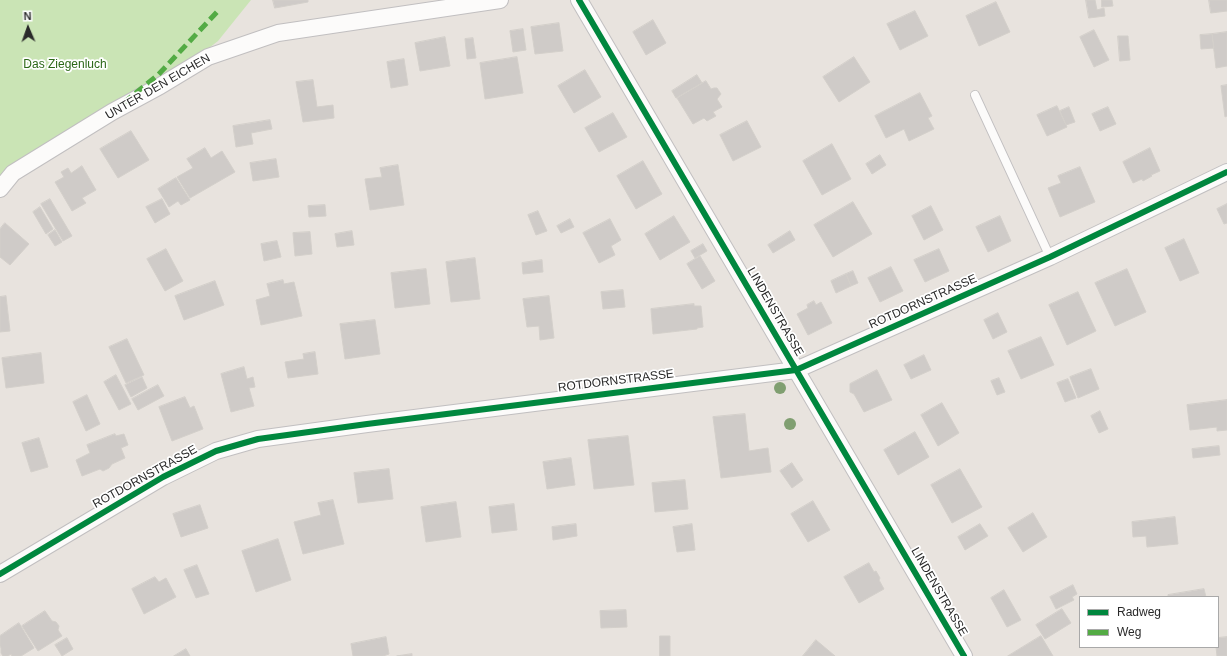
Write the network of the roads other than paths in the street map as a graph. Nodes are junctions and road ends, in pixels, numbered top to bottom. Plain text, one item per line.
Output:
1 (500, 0) edge
2 (579, 0) edge
3 (975, 95) dead end
4 (1227, 172) edge
5 (0, 189) edge
6 (1050, 257) junction
7 (796, 370) junction
8 (0, 572) edge
9 (964, 656) edge

1 - 5 street, UNTER DEN EICHEN
2 - 7 street, LINDENSTRASSE
3 - 6 lane
4 - 6 street, ROTDORNSTRASSE
6 - 7 street, ROTDORNSTRASSE
7 - 8 street, ROTDORNSTRASSE
7 - 9 street, LINDENSTRASSE

